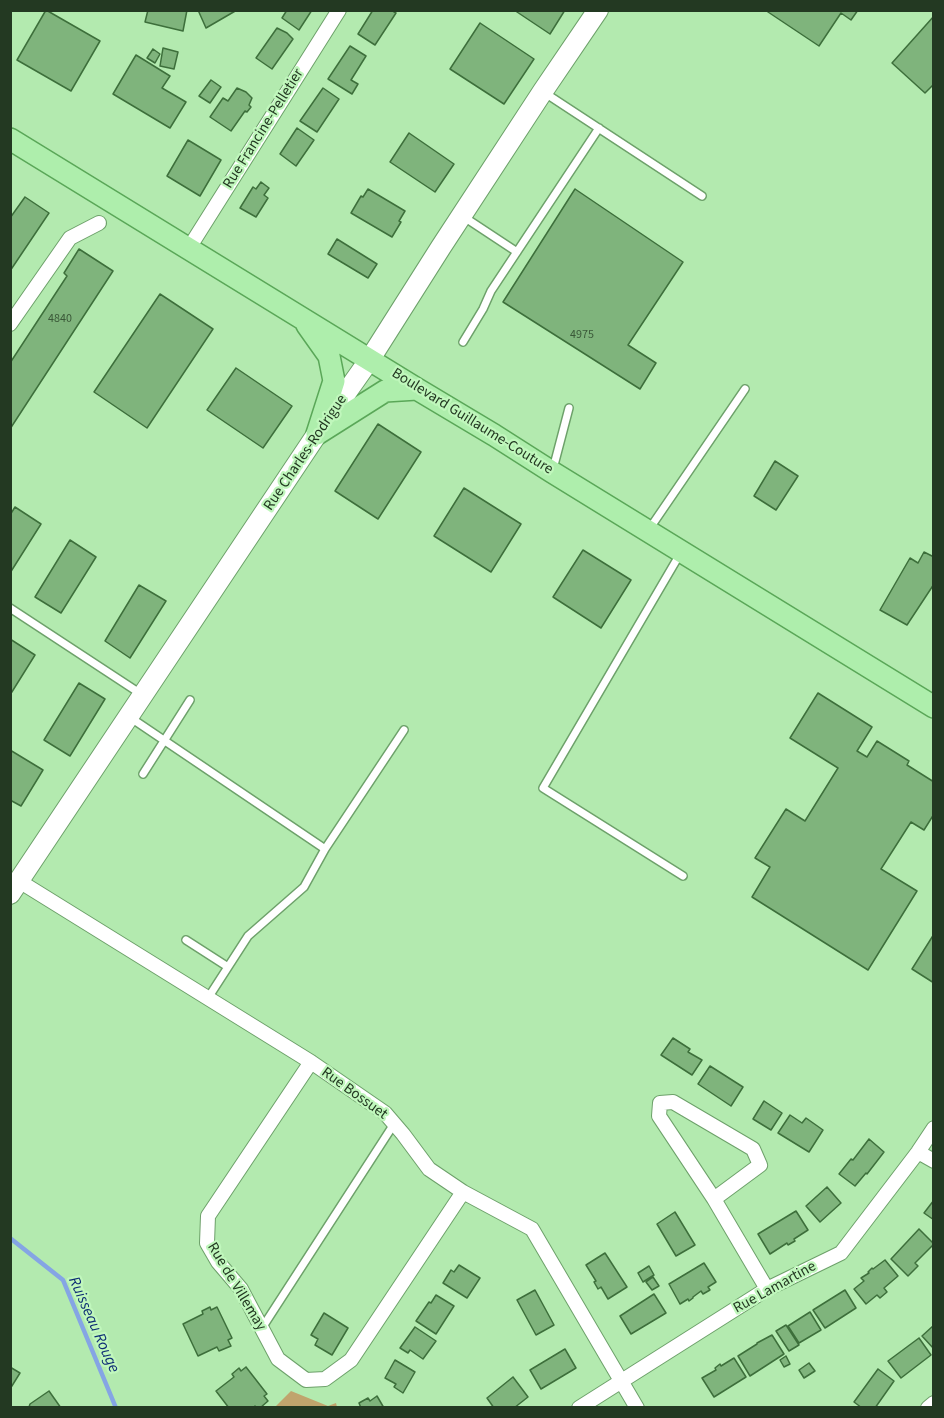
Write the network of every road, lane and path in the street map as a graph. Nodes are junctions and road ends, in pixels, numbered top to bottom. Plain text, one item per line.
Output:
1 (339, 10) edge
2 (598, 10) edge
3 (543, 91) junction
4 (599, 128) junction
5 (10, 138) edge
6 (702, 196) dead end
7 (462, 216) junction
8 (99, 223) dead end
9 (189, 248) junction
10 (517, 252) junction
11 (302, 318) junction
12 (10, 324) edge
13 (463, 342) dead end
14 (370, 359) junction
15 (417, 388) junction
16 (745, 389) dead end
17 (569, 408) dead end
18 (317, 434) junction
19 (552, 472) junction
20 (648, 531) junction
21 (681, 551) junction
22 (10, 608) edge
23 (144, 696) junction
24 (190, 700) dead end
25 (933, 707) edge
26 (129, 717) junction
27 (404, 730) dead end
28 (164, 741) junction
29 (143, 774) dead end
30 (325, 849) junction
31 (683, 876) dead end
32 (15, 887) edge
33 (186, 940) dead end
34 (228, 967) junction
35 (208, 998) junction
36 (310, 1062) junction
37 (394, 1124) junction
38 (933, 1128) edge
39 (918, 1152) junction
40 (933, 1161) edge
41 (463, 1192) junction
42 (714, 1199) junction
43 (767, 1288) junction
44 (262, 1329) junction
45 (621, 1381) junction
46 (933, 1403) edge
47 (579, 1407) edge
48 (637, 1407) edge
49 (928, 1407) edge

1 - 9 street, Rue Francine-Pelletier
2 - 3 street, Rue Charles-Rodrigue
3 - 4 lane
3 - 7 street, Rue Charles-Rodrigue
4 - 6 lane
4 - 10 lane
5 - 9 main road, Boulevard Guillaume-Couture
7 - 10 lane
7 - 14 street, Rue Charles-Rodrigue
8 - 12 street
9 - 11 main road, Boulevard Guillaume-Couture
10 - 13 lane
11 - 14 main road, Boulevard Guillaume-Couture
11 - 18 main road
14 - 15 main road, Boulevard Guillaume-Couture
14 - 18 street, Rue Charles-Rodrigue
15 - 18 main road
15 - 19 main road, Boulevard Guillaume-Couture
16 - 20 lane
17 - 19 lane
18 - 23 street, Rue Charles-Rodrigue
19 - 20 main road, Boulevard Guillaume-Couture
20 - 21 main road, Boulevard Guillaume-Couture
21 - 25 main road, Boulevard Guillaume-Couture
21 - 31 lane
22 - 23 lane
23 - 26 street, Rue Charles-Rodrigue
24 - 28 lane
26 - 28 lane
26 - 32 street, Rue Charles-Rodrigue
27 - 30 lane
28 - 29 lane
28 - 30 lane
30 - 34 lane
32 - 35 street, Rue Bossuet
33 - 34 lane
34 - 35 lane
35 - 36 street, Rue Bossuet
36 - 37 street, Rue Bossuet
36 - 44 street, Rue de Villemay
37 - 41 street, Rue Bossuet
37 - 44 lane
38 - 39 street, Rue Lamartine
39 - 40 street
39 - 43 street, Rue Lamartine
41 - 44 street, Rue de Villemay
41 - 45 street, Rue Bossuet
42 - 42 street
42 - 43 street
43 - 45 street, Rue Lamartine
45 - 47 street, Rue Lamartine
45 - 48 street, Rue Bossuet
46 - 49 street

